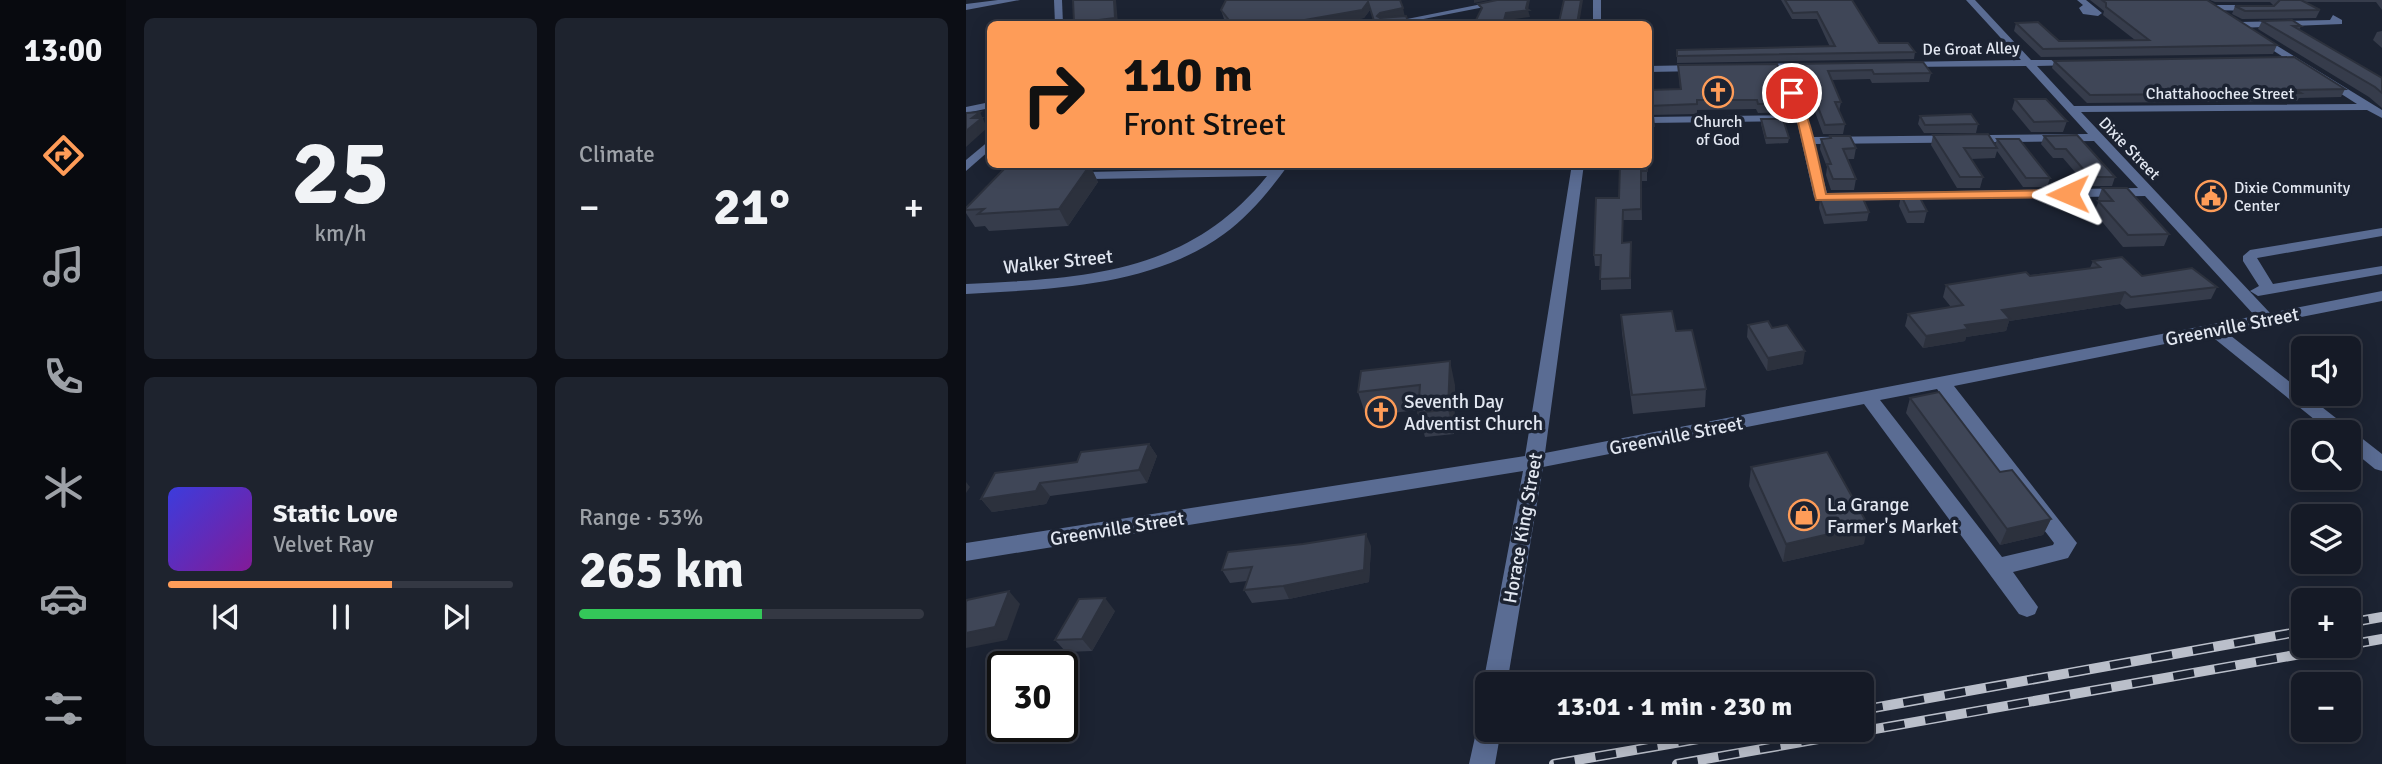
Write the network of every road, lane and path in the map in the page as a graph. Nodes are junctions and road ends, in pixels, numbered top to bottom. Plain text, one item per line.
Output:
1 (1016, 0) edge
2 (1058, 0) edge
3 (1516, 0) edge
4 (1597, 0) edge
5 (1970, 0) edge
6 (2199, 0) edge
7 (966, 7) edge
8 (2212, 8) junction
9 (2270, 8) edge
10 (1432, 16) edge
11 (2333, 18) dead end
12 (1059, 21) edge
13 (1403, 21) edge
14 (1597, 21) edge
15 (2239, 25) junction
16 (2294, 59) junction
17 (2267, 60) edge
18 (2094, 62) edge
19 (2028, 63) junction
20 (1892, 65) edge
21 (1823, 66) edge
22 (1782, 67) junction
23 (1715, 68) edge
24 (1742, 68) edge
25 (1652, 69) edge
26 (987, 106) edge
27 (2369, 107) junction
28 (2070, 109) junction
29 (966, 110) edge
30 (2382, 115) edge
31 (1802, 118) junction
32 (1652, 120) edge
33 (2097, 137) junction
34 (1807, 141) junction
35 (987, 147) edge
36 (966, 167) edge
37 (1280, 168) edge
38 (1577, 168) edge
39 (1091, 175) edge
40 (2151, 192) junction
41 (2382, 232) edge
42 (2382, 270) edge
43 (966, 289) edge
44 (2269, 289) junction
45 (2244, 293) junction
46 (2382, 296) edge
47 (2267, 319) junction
48 (2213, 329) junction
49 (1942, 383) junction
50 (1869, 398) junction
51 (2327, 420) edge
52 (2361, 447) edge
53 (1534, 462) junction
54 (2382, 464) edge
55 (966, 552) edge
56 (1997, 567) junction
57 (2027, 607) dead end
58 (1497, 672) edge
59 (1486, 742) edge
60 (1482, 764) edge

1 - 7 street
2 - 12 street
3 - 10 street
4 - 14 street
5 - 19 street, Dixie Street
6 - 8 street
8 - 9 street
8 - 15 street
10 - 13 street
11 - 15 street
15 - 16 street
16 - 17 street
16 - 27 street
18 - 19 street, De Groat Alley
19 - 20 street, De Groat Alley
19 - 28 street, Dixie Street
21 - 22 street
22 - 24 street
22 - 31 street
23 - 25 street
26 - 29 street
27 - 28 street, Chattahoochee Street
27 - 30 street
28 - 33 street, Dixie Street
31 - 32 street
31 - 34 street
33 - 34 street
33 - 40 street, Dixie Street
34 - 40 street
35 - 36 street
37 - 39 street
37 - 43 street, Walker Street
38 - 53 street, Horace King Street
40 - 45 street, Dixie Street
41 - 44 street
42 - 44 street
44 - 45 street
45 - 47 street, Dixie Street
46 - 47 street, Greenville Street
47 - 48 street, Greenville Street
48 - 49 street, Greenville Street
48 - 51 street
49 - 50 street, Greenville Street
49 - 56 street
50 - 53 street, Greenville Street
50 - 56 street
52 - 54 street
53 - 55 street, Greenville Street
53 - 58 street, Horace King Street
56 - 57 street
59 - 60 street

